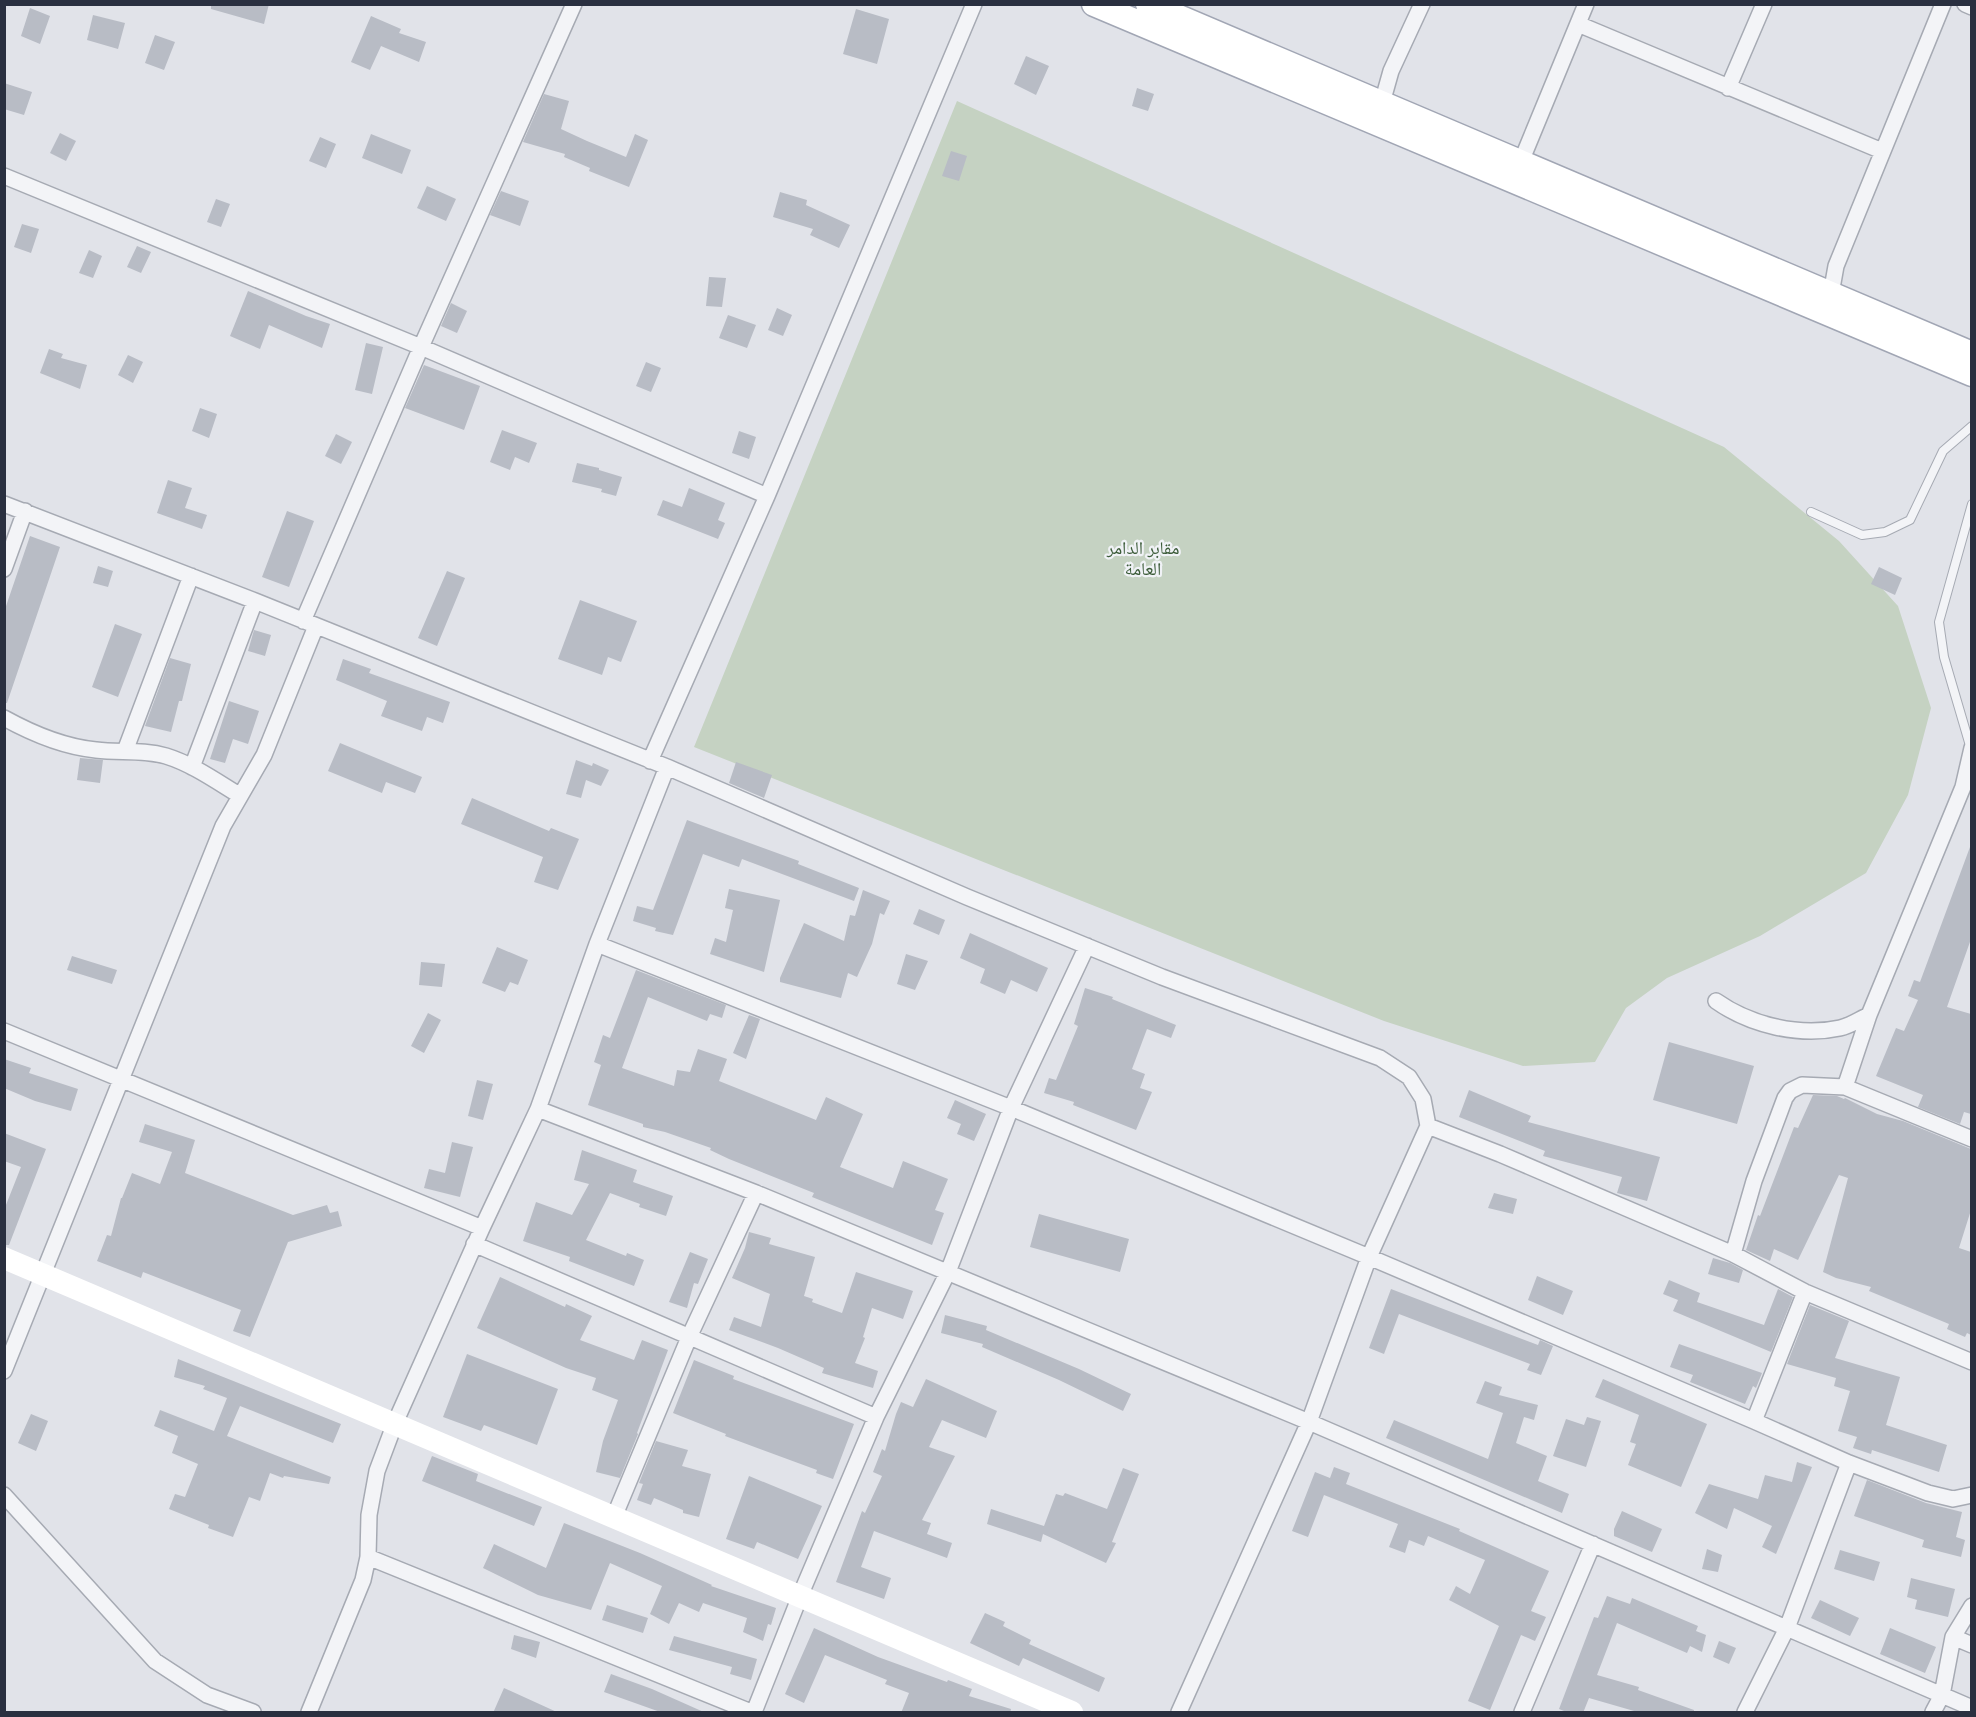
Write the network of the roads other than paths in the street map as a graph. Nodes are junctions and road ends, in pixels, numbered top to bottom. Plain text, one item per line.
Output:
1 (574, 4) edge
2 (974, 4) edge
3 (1095, 4) edge
4 (1148, 4) edge
5 (1422, 4) edge
6 (1586, 4) edge
7 (1764, 4) edge
8 (1944, 4) edge
9 (1965, 4) edge
10 (1971, 7) edge
11 (1578, 24) junction
12 (1728, 88) junction
13 (1382, 103) junction
14 (1882, 151) junction
15 (1517, 171) junction
16 (4, 177) edge
17 (1831, 294) junction
18 (422, 347) junction
19 (1970, 364) edge
20 (1971, 426) edge
21 (767, 496) junction
22 (4, 504) edge
23 (1971, 504) edge
24 (25, 511) junction
25 (1811, 512) dead end
26 (4, 569) edge
27 (191, 576) junction
28 (255, 601) junction
29 (310, 624) junction
30 (4, 718) edge
31 (1971, 748) edge
32 (125, 751) junction
33 (650, 761) junction
34 (192, 767) junction
35 (667, 767) junction
36 (1967, 788) edge
37 (239, 795) junction
38 (597, 944) junction
39 (1087, 946) junction
40 (1716, 1001) dead end
41 (1869, 1015) junction
42 (4, 1031) edge
43 (121, 1079) junction
44 (1845, 1087) junction
45 (1011, 1108) junction
46 (538, 1109) junction
47 (1428, 1126) junction
48 (1971, 1139) edge
49 (756, 1193) junction
50 (482, 1228) junction
51 (474, 1244) junction
52 (1733, 1254) junction
53 (1369, 1257) junction
54 (4, 1258) edge
55 (948, 1272) junction
56 (44, 1275) junction
57 (1805, 1292) junction
58 (690, 1335) junction
59 (1971, 1362) edge
60 (4, 1371) edge
61 (876, 1417) junction
62 (1754, 1420) junction
63 (1309, 1422) junction
64 (395, 1423) junction
65 (1849, 1463) junction
66 (4, 1495) edge
67 (1971, 1495) edge
68 (614, 1517) junction
69 (1593, 1544) junction
70 (368, 1557) junction
71 (800, 1596) junction
72 (1971, 1606) edge
73 (1787, 1628) junction
74 (1953, 1637) junction
75 (1971, 1645) edge
76 (1942, 1695) junction
77 (1971, 1708) edge
78 (253, 1713) edge
79 (309, 1713) edge
80 (752, 1713) edge
81 (1072, 1713) edge
82 (1179, 1713) edge
83 (1522, 1713) edge
84 (1745, 1713) edge
85 (1933, 1713) edge

1 - 18 street
2 - 21 street
3 - 15 main road
4 - 13 main road
5 - 13 street
6 - 11 street
7 - 12 street
8 - 14 street
9 - 10 street
11 - 12 street
11 - 15 street
12 - 14 street
13 - 15 main road
14 - 17 street
15 - 17 main road
15 - 19 main road
16 - 18 street
17 - 19 main road
18 - 21 street
18 - 29 street
20 - 25 lane
21 - 33 street
22 - 24 street
23 - 31 lane
24 - 26 street
24 - 27 street
27 - 28 street
27 - 32 street
28 - 29 street
28 - 34 street
29 - 33 street
29 - 37 street
30 - 32 street
31 - 36 street
32 - 34 street
33 - 35 street
34 - 37 street
35 - 38 street
35 - 39 street
36 - 41 street
37 - 43 street
38 - 45 street
38 - 46 street
39 - 45 street
39 - 47 street
40 - 41 street
41 - 44 street
42 - 43 street
43 - 50 street
43 - 56 street
44 - 48 street
44 - 52 street
45 - 53 street
45 - 55 street
46 - 49 street
46 - 50 street
47 - 52 street
47 - 53 street
49 - 55 street
49 - 58 street
50 - 51 street
51 - 58 street
51 - 64 street
52 - 57 street
53 - 62 street
53 - 63 street
54 - 56 street
55 - 61 street
55 - 63 street
56 - 60 street
56 - 64 street
57 - 59 street
57 - 62 street
58 - 61 street
58 - 68 street
61 - 71 street
62 - 65 street
63 - 69 street
63 - 82 street
64 - 68 street
64 - 70 street
65 - 67 street
65 - 73 street
66 - 78 street
68 - 71 street
69 - 73 street
69 - 83 street
70 - 79 street
70 - 80 street
71 - 80 street
71 - 81 street
72 - 74 street
73 - 76 street
73 - 84 street
74 - 75 street
74 - 76 street
76 - 77 street
76 - 85 street

